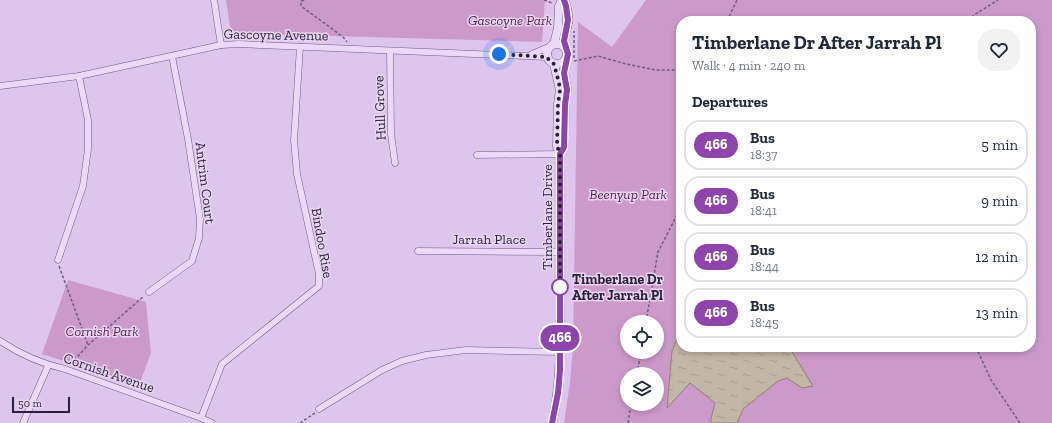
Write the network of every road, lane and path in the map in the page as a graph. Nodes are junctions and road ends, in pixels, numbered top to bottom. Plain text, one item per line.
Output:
1 (214, 0) edge
2 (304, 0) edge
3 (563, 0) edge
4 (737, 0) edge
5 (998, 0) edge
6 (729, 16) edge
7 (973, 16) edge
8 (575, 27) dead end
9 (221, 45) junction
10 (552, 45) junction
11 (300, 46) junction
12 (564, 46) junction
13 (348, 49) junction
14 (390, 51) junction
15 (530, 55) junction
16 (172, 56) junction
17 (547, 57) junction
18 (566, 60) junction
19 (554, 64) junction
20 (676, 70) edge
21 (79, 76) junction
22 (0, 86) edge
23 (560, 154) junction
24 (477, 155) dead end
25 (395, 163) dead end
26 (676, 217) edge
27 (418, 251) dead end
28 (560, 252) junction
29 (58, 260) joint
30 (149, 292) joint
31 (647, 315) edge
32 (0, 341) edge
33 (88, 345) junction
34 (560, 352) junction
35 (978, 352) edge
36 (48, 366) junction
37 (65, 370) junction
38 (319, 409) joint
39 (630, 411) edge
40 (201, 418) junction
41 (23, 423) edge
42 (212, 423) edge
43 (300, 423) edge
44 (552, 423) edge
45 (628, 423) edge
46 (1020, 423) edge

1 - 9 street
2 - 13 path
3 - 10 street
3 - 12 street
4 - 6 path
5 - 7 path
8 - 20 path
9 - 11 street, Gascoyne Avenue
9 - 16 street, Gascoyne Avenue
10 - 12 street
10 - 15 street, Gascoyne Avenue
10 - 17 street
11 - 13 street, Gascoyne Avenue
11 - 40 street, Bindoo Rise
12 - 18 street
13 - 14 street, Gascoyne Avenue
14 - 15 street, Gascoyne Avenue
14 - 25 street, Hull Grove
15 - 17 street, Gascoyne Avenue
16 - 21 street, Gascoyne Avenue
16 - 30 street, Antrim Court
17 - 19 street
18 - 19 street
18 - 23 street, Timberlane Drive
19 - 23 street, Timberlane Drive
21 - 22 street, Gascoyne Avenue
21 - 29 street
23 - 24 street
23 - 28 street, Timberlane Drive
26 - 31 path
27 - 28 street, Jarrah Place
28 - 34 street, Timberlane Drive
29 - 33 path
30 - 33 path
32 - 36 street, Cornish Avenue
33 - 37 path
34 - 38 street
34 - 44 street, Timberlane Drive
35 - 46 path
36 - 37 street, Cornish Avenue
36 - 41 street
37 - 40 street, Cornish Avenue
38 - 43 path
39 - 45 path
40 - 42 street, Cornish Avenue

